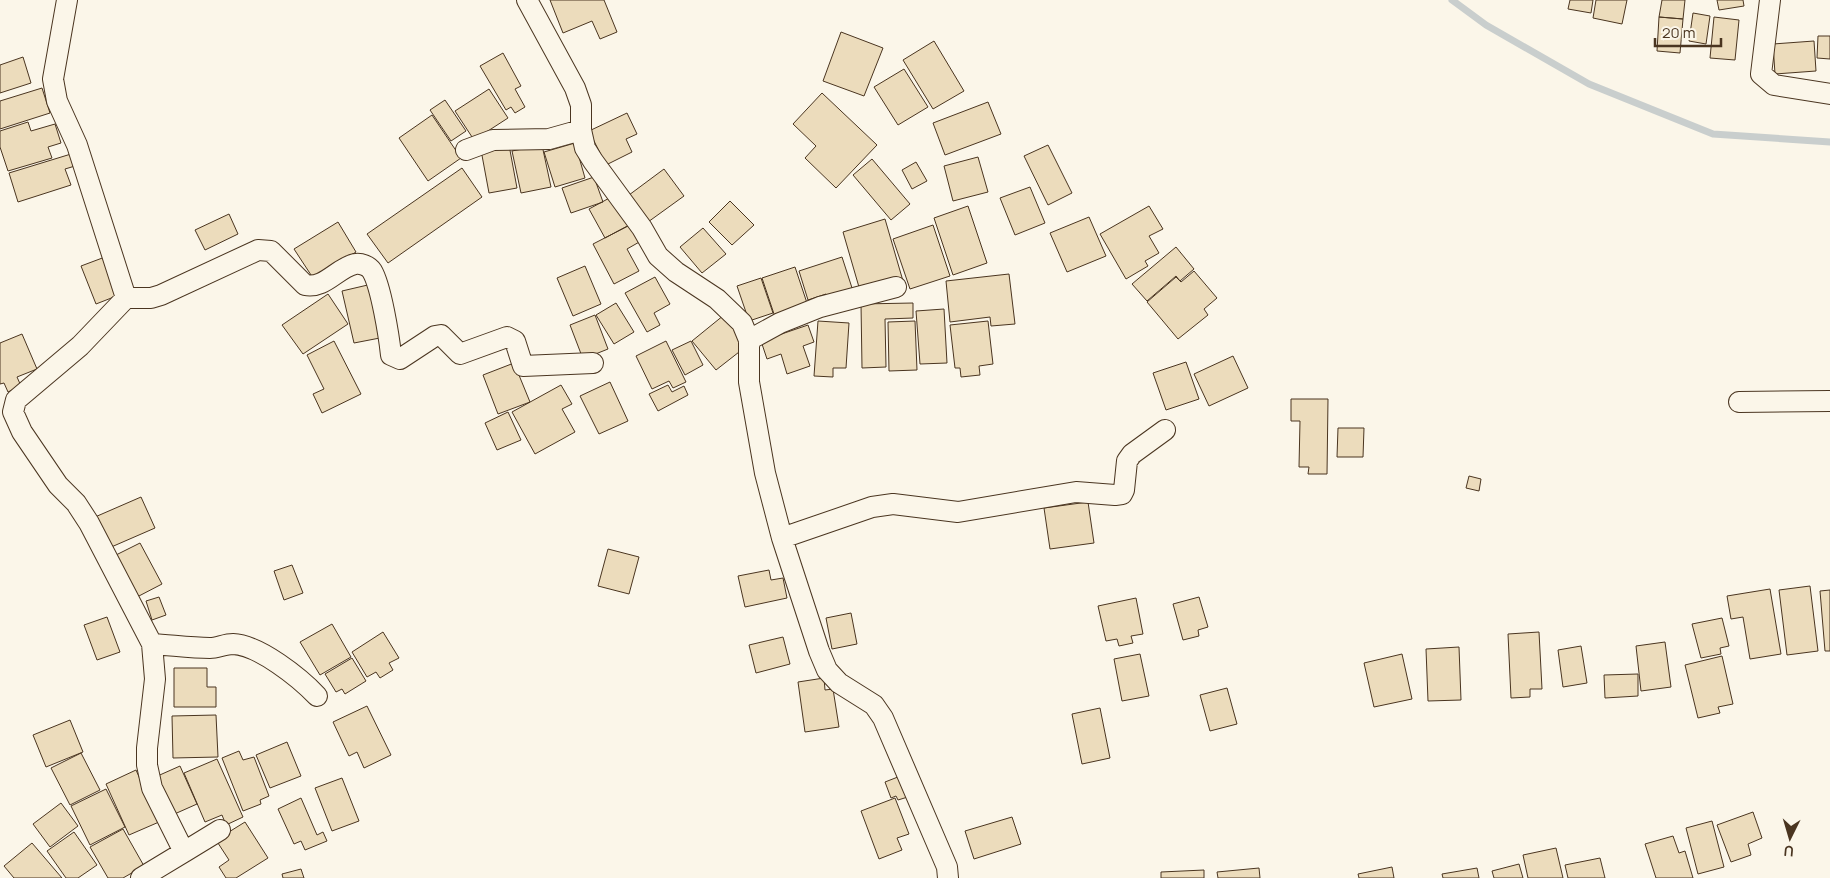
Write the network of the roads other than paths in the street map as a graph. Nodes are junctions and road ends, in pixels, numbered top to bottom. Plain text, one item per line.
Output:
1 (67, 0) edge
2 (527, 0) edge
3 (1770, 0) edge
4 (1830, 94) edge
5 (581, 130) junction
6 (466, 150) dead end
7 (896, 287) dead end
8 (126, 298) junction
9 (749, 340) junction
10 (593, 363) dead end
11 (8, 399) edge
12 (1830, 401) edge
13 (1739, 402) dead end
14 (1165, 430) dead end
15 (782, 538) junction
16 (152, 644) junction
17 (317, 696) dead end
18 (220, 830) dead end
19 (184, 852) junction
20 (141, 878) edge
21 (948, 878) edge

1 - 8 street
2 - 5 street
3 - 4 street
5 - 6 street
5 - 9 street
7 - 9 street
8 - 10 street
8 - 11 street
9 - 15 street
11 - 16 street
12 - 13 street
14 - 15 street
15 - 21 street
16 - 17 street
16 - 19 street
18 - 19 street
19 - 20 street

